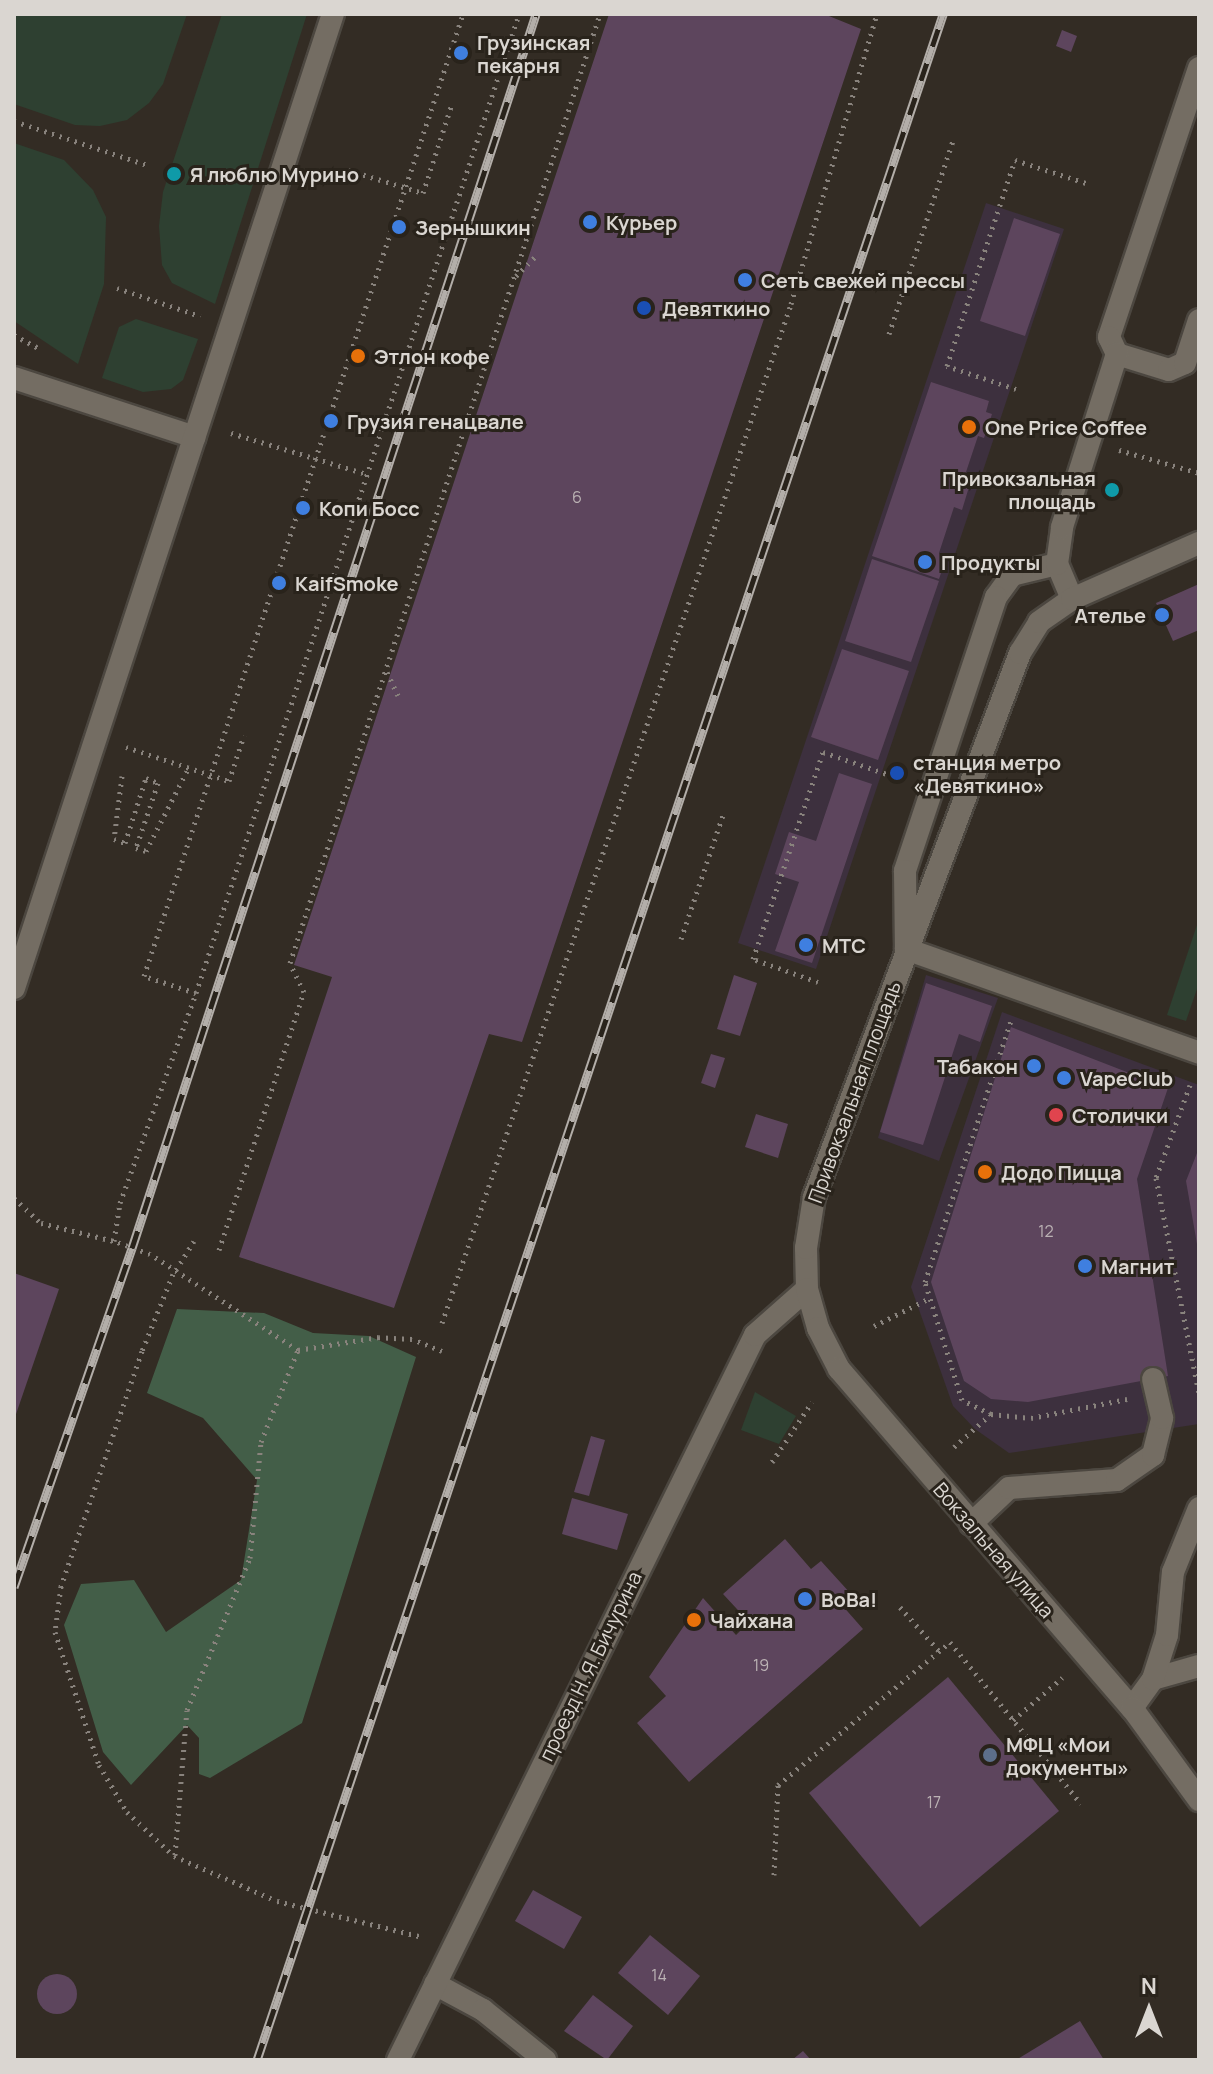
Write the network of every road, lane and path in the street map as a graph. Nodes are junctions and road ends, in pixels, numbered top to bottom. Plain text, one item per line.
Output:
1 (333, 14) edge
2 (463, 14) edge
3 (519, 14) edge
4 (600, 14) edge
5 (877, 14) edge
6 (1199, 68) edge
7 (452, 104) dead end
8 (14, 121) edge
9 (953, 141) dead end
10 (147, 165) dead end
11 (348, 170) dead end
12 (1086, 183) dead end
13 (407, 187) junction
14 (538, 254) dead end
15 (514, 277) junction
16 (117, 288) dead end
17 (1199, 320) edge
18 (214, 321) dead end
19 (889, 334) dead end
20 (1117, 354) junction
21 (14, 378) edge
22 (1016, 389) dead end
23 (231, 433) dead end
24 (195, 437) junction
25 (1115, 448) dead end
26 (314, 458) junction
27 (1199, 473) edge
28 (367, 474) junction
29 (1199, 543) edge
30 (1057, 564) junction
31 (1072, 599) junction
32 (386, 670) junction
33 (398, 696) dead end
34 (244, 735) dead end
35 (134, 749) dead end
36 (189, 767) junction
37 (209, 774) junction
38 (887, 774) dead end
39 (121, 776) dead end
40 (724, 812) dead end
41 (681, 939) dead end
42 (906, 949) junction
43 (818, 982) dead end
44 (14, 988) edge
45 (1021, 990) junction
46 (196, 993) junction
47 (1199, 1053) edge
48 (1192, 1078) dead end
49 (14, 1198) edge
50 (114, 1241) junction
51 (194, 1241) dead end
52 (219, 1250) dead end
53 (173, 1274) junction
54 (807, 1289) junction
55 (930, 1298) junction
56 (442, 1323) dead end
57 (874, 1326) dead end
58 (298, 1350) junction
59 (442, 1351) dead end
60 (1195, 1385) junction
61 (1155, 1386) junction
62 (1199, 1394) edge
63 (812, 1402) dead end
64 (991, 1414) junction
65 (954, 1447) dead end
66 (772, 1462) dead end
67 (1199, 1508) edge
68 (971, 1524) junction
69 (900, 1607) dead end
70 (939, 1651) junction
71 (1199, 1666) edge
72 (1062, 1678) dead end
73 (1153, 1679) junction
74 (1132, 1708) junction
75 (1013, 1720) junction
76 (1199, 1800) edge
77 (1081, 1804) dead end
78 (174, 1856) junction
79 (774, 1875) dead end
80 (452, 1950) junction
81 (435, 1984) junction
82 (398, 2060) edge
83 (545, 2060) edge

1 - 24 street
2 - 13 path
3 - 28 path
4 - 15 path
5 - 56 path
6 - 20 street
7 - 13 path
8 - 10 path
9 - 19 path
11 - 13 path
12 - 22 path
13 - 26 path
14 - 15 path
15 - 32 path
16 - 18 path
17 - 20 street
20 - 30 street
21 - 24 street
23 - 26 path
24 - 44 street
25 - 27 path
26 - 28 path
26 - 37 path
28 - 46 path
29 - 31 street, Привокзальная площадь
30 - 31 street
30 - 42 street
31 - 42 street, Привокзальная площадь
32 - 33 path
32 - 52 path
34 - 37 path
35 - 36 path
36 - 37 path
36 - 39 path
37 - 46 path
38 - 43 path
40 - 41 path
42 - 45 street
42 - 54 street, Привокзальная площадь
45 - 47 street
45 - 55 path
46 - 50 path
48 - 60 path
49 - 50 path
50 - 53 path
51 - 53 path
53 - 58 path
53 - 78 path
54 - 68 street, Вокзальная улица
54 - 80 street, проезд Н. Я. Бичурина
55 - 57 path
55 - 64 path
58 - 59 path
58 - 78 path
60 - 61 path
60 - 62 path
61 - 64 path
61 - 68 street
63 - 66 path
64 - 65 path
67 - 73 street
68 - 74 street, Вокзальная улица
69 - 70 path
70 - 75 path
70 - 79 path
71 - 73 street
72 - 75 path
73 - 74 street
74 - 76 street, Вокзальная улица
75 - 77 path
78 - 80 path
80 - 81 street, проезд Н. Я. Бичурина
81 - 82 street, проезд Н. Я. Бичурина
81 - 83 street

